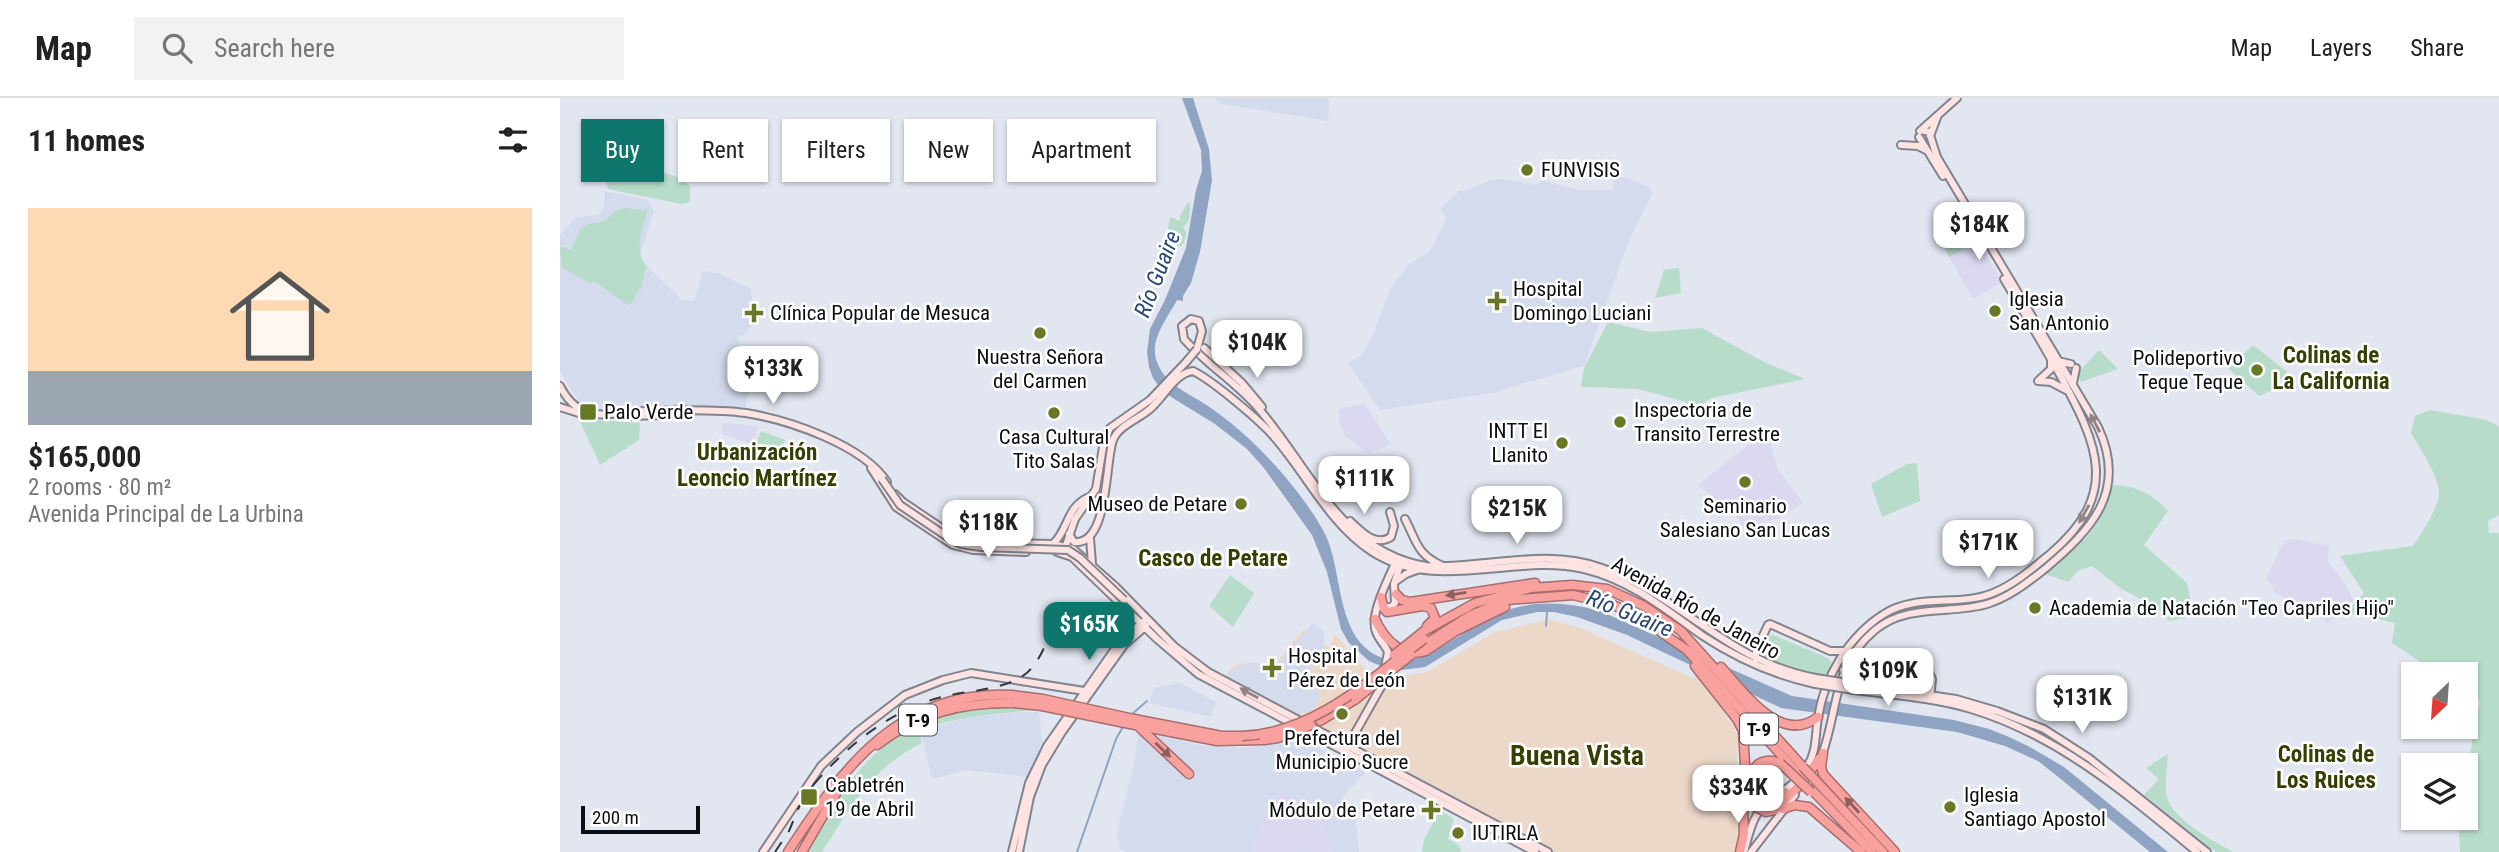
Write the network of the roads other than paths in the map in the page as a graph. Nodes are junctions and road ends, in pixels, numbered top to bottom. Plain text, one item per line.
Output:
1 (1957, 98) edge
2 (1938, 115) junction
3 (1920, 134) junction
4 (1930, 136) junction
5 (1901, 145) dead end
6 (1928, 151) junction
7 (1200, 348) junction
8 (2055, 360) junction
9 (1178, 376) junction
10 (560, 386) edge
11 (2071, 389) junction
12 (564, 394) junction
13 (1151, 404) junction
14 (561, 408) edge
15 (1276, 435) junction
16 (876, 470) junction
17 (1090, 496) junction
18 (1332, 506) junction
19 (1081, 509) junction
20 (1390, 512) dead end
21 (1099, 514) junction
22 (1405, 519) dead end
23 (1069, 534) junction
24 (1090, 540) junction
25 (1053, 544) junction
26 (1065, 550) junction
27 (1074, 554) junction
28 (1379, 556) junction
29 (1398, 562) junction
30 (1092, 564) junction
31 (1445, 566) junction
32 (1419, 570) junction
33 (1395, 583) junction
34 (1385, 585) junction
35 (1572, 585) junction
36 (1396, 594) junction
37 (1530, 597) junction
38 (1127, 604) junction
39 (1379, 608) junction
40 (1146, 623) junction
41 (1424, 638) junction
42 (1157, 639) junction
43 (1125, 640) junction
44 (1858, 647) junction
45 (1397, 648) junction
46 (1684, 648) junction
47 (1758, 649) junction
48 (1845, 651) junction
49 (1388, 652) junction
50 (1707, 654) junction
51 (1741, 655) junction
52 (1755, 662) junction
53 (1764, 663) junction
54 (1836, 666) junction
55 (1843, 670) junction
56 (1815, 681) junction
57 (1930, 683) junction
58 (1854, 687) junction
59 (1084, 691) junction
60 (1918, 693) junction
61 (1928, 697) junction
62 (1944, 697) junction
63 (1013, 699) junction
64 (1818, 717) junction
65 (1134, 723) junction
66 (1347, 752) junction
67 (1822, 755) junction
68 (1745, 761) junction
69 (1801, 771) junction
70 (1189, 774) dead end
71 (842, 783) junction
72 (1814, 788) junction
73 (1785, 792) junction
74 (1779, 809) junction
75 (1760, 811) junction
76 (1772, 823) junction
77 (763, 852) edge
78 (788, 852) edge
79 (794, 852) edge
80 (802, 852) edge
81 (1012, 852) edge
82 (1019, 852) edge
83 (1535, 852) edge
84 (1548, 852) edge
85 (1742, 852) edge
86 (1751, 852) edge
87 (1861, 852) edge
88 (1872, 852) edge
89 (1883, 852) edge
90 (1895, 852) edge
91 (2197, 852) edge
92 (2207, 852) edge

1 - 2 street
2 - 3 street
2 - 4 street
3 - 4 street
3 - 6 street
4 - 8 street
5 - 6 street
6 - 8 street
7 - 9 street, bridge
7 - 15 street
7 - 15 street, Avenida Río de Janeiro
8 - 11 street
8 - 11 street
8 - 11 street
9 - 13 street
9 - 15 street
10 - 12 street
44 -> 11 street
11 -> 48 street
12 - 14 street
12 - 16 street
13 - 17 street
13 - 21 street
14 - 16 street
15 - 18 street, Avenida Río de Janeiro
15 - 28 street, Avenida Río de Janeiro
16 - 25 street
16 - 26 street
16 - 38 street, bridge
17 - 19 street
17 - 25 street
18 - 20 street
18 - 29 street, Avenida Río de Janeiro
19 - 21 street
19 - 23 street
21 - 24 street
22 - 31 street
23 - 24 street
23 - 26 street
24 - 27 street
24 - 30 street
25 - 26 street
26 - 27 street
27 - 30 street
27 - 38 street
28 - 29 street, Avenida Río de Janeiro
28 - 34 street
29 - 31 street, Avenida Río de Janeiro
29 - 32 street, Avenida Río de Janeiro
29 - 33 street
29 - 34 street
30 - 38 street
31 - 51 street, Avenida Río de Janeiro
32 - 33 street
32 - 51 street, Avenida Río de Janeiro
33 - 36 street
34 - 39 street
35 -> 36 highway
35 - 41 highway, T-9
35 - 50 highway, T-9
36 - 39 street
37 - 41 highway, T-9
37 - 45 highway
37 - 46 highway, T-9
38 - 40 street
38 - 43 street
39 - 41 highway
39 - 45 highway
39 - 49 street
40 - 42 street
40 - 43 street
66 -> 40 street
41 - 65 highway, T-9, bridge
41 - 65 highway, T-9, bridge
42 - 43 street
42 - 66 street
43 - 59 street
43 - 82 street
44 - 55 street
44 - 57 street
45 - 49 highway
46 - 68 highway
46 - 69 highway, T-9
47 - 48 street
47 - 51 street
47 - 52 street
47 - 53 street
47 - 54 street
48 - 54 street
49 - 66 street, bridge
50 - 64 highway
50 - 69 highway, T-9
51 - 52 street, Avenida Río de Janeiro
52 - 53 street, Avenida Río de Janeiro
52 - 56 street, Avenida Río de Janeiro
53 - 56 street, Avenida Río de Janeiro
54 - 64 street
55 - 57 street
55 - 67 street
56 - 58 street, Avenida Río de Janeiro, bridge
57 - 60 street
57 - 61 street
57 - 62 street
58 - 60 street, Avenida Río de Janeiro
58 - 61 street, Avenida Río de Janeiro
59 - 77 street
59 - 81 street
60 - 61 street, Avenida Río de Janeiro
61 - 62 street, Avenida Río de Janeiro
61 - 91 street, Avenida Río de Janeiro
62 - 92 street, Avenida Río de Janeiro
63 - 65 highway, T-9, bridge
63 - 71 highway, T-9
63 - 78 highway, T-9
64 - 73 street
65 -> 70 highway
66 - 83 street
66 - 84 street
67 - 74 highway
90 -> 67 highway
68 - 74 highway, bridge
68 - 85 highway
69 - 72 highway, T-9, bridge
71 - 79 highway, T-9
71 - 80 highway
72 - 73 highway, bridge
72 - 88 highway, T-9
72 - 89 highway, T-9
73 - 75 street
74 - 76 street
74 - 87 highway
75 - 76 street
75 - 85 street
76 - 86 street

